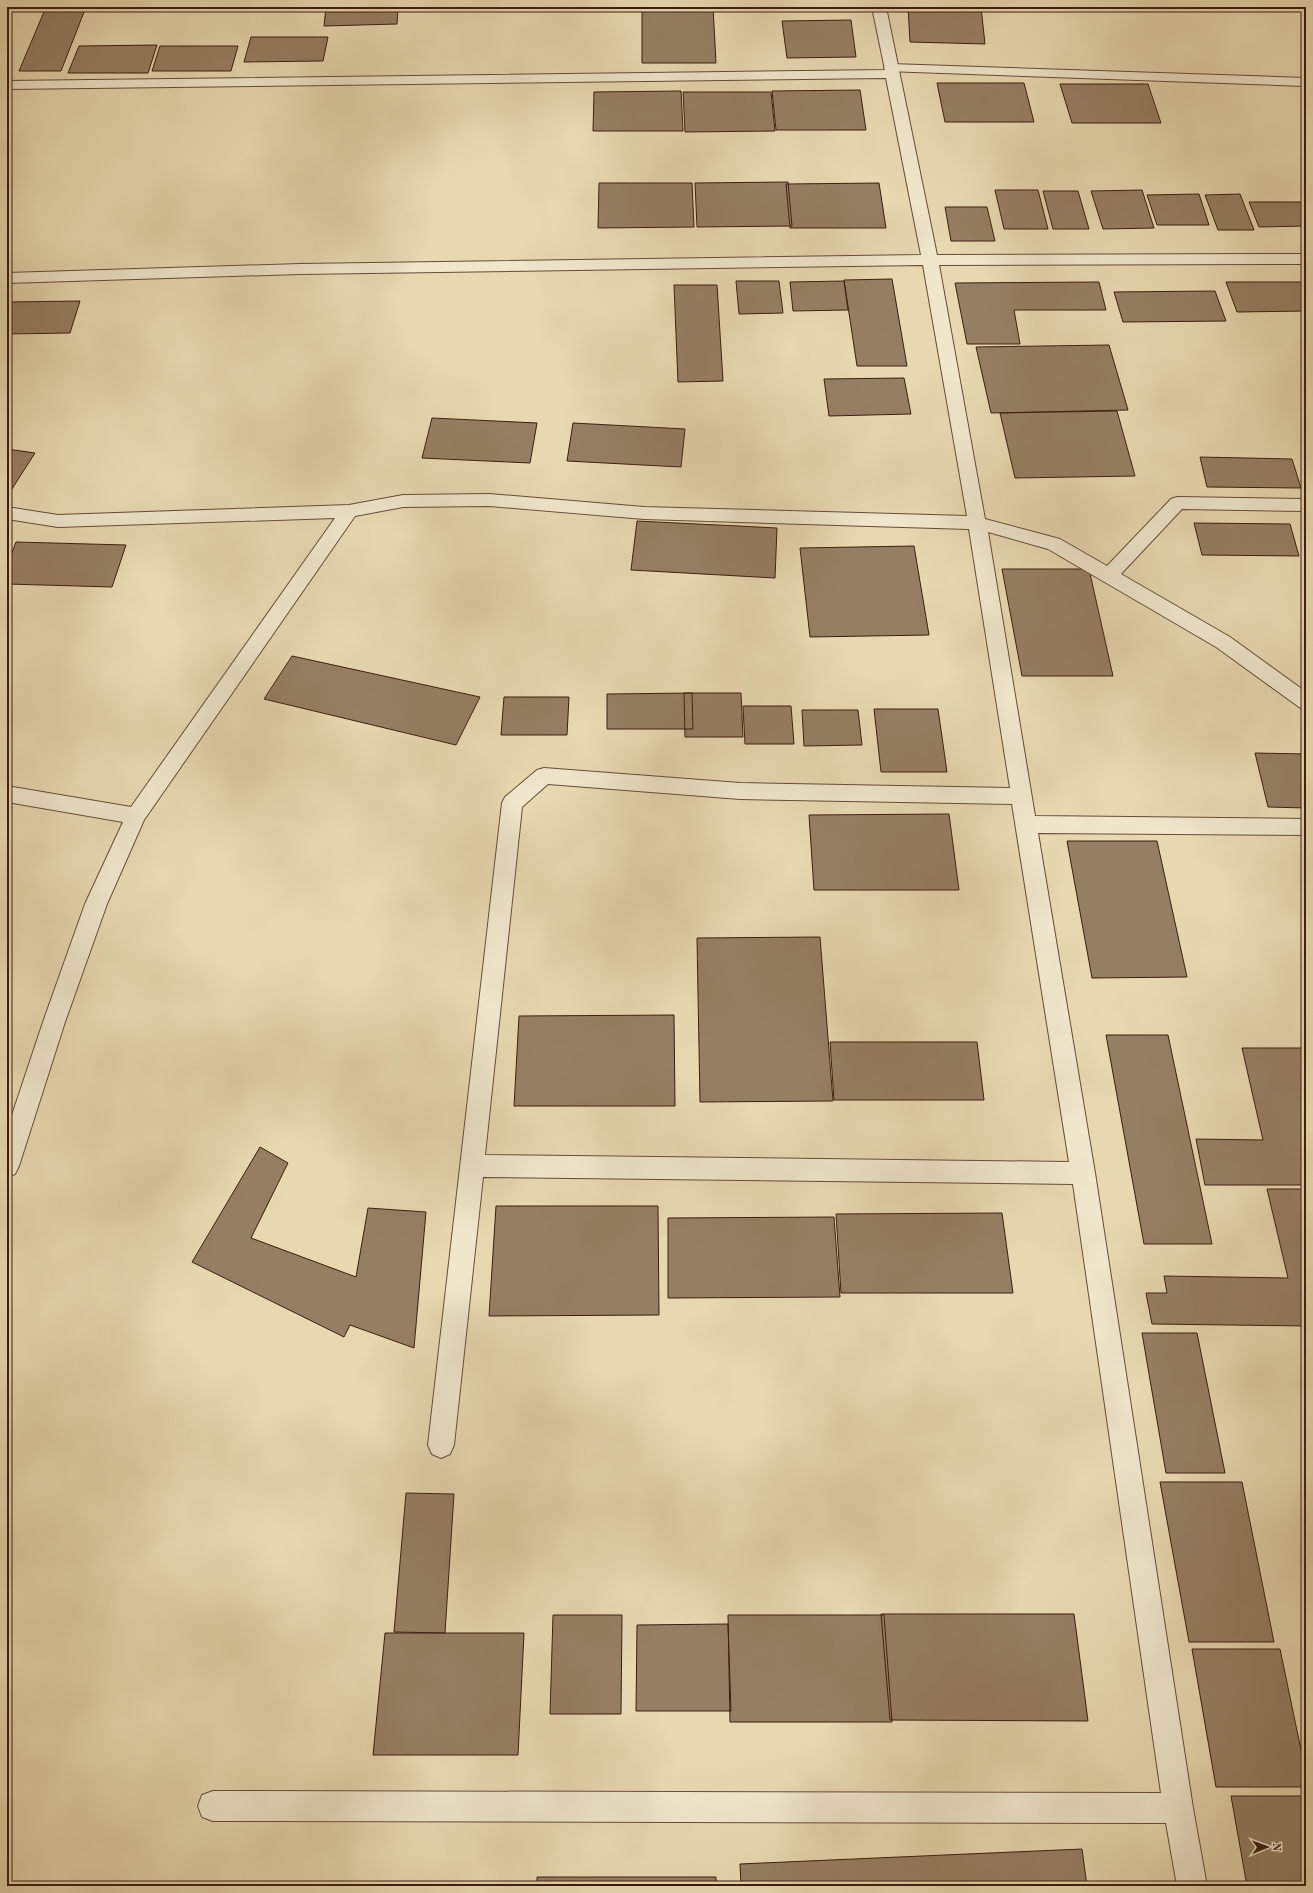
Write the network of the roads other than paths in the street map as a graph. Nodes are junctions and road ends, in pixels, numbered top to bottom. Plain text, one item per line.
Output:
1 (879, 7) edge
2 (891, 71) junction
3 (1306, 82) edge
4 (7, 85) edge
5 (1306, 259) edge
6 (930, 260) junction
7 (7, 278) edge
8 (1306, 505) edge
9 (349, 511) junction
10 (7, 513) edge
11 (976, 523) junction
12 (1109, 576) junction
13 (1306, 702) edge
14 (7, 794) edge
15 (1020, 796) junction
16 (136, 816) junction
17 (1026, 824) junction
18 (1306, 827) edge
19 (7, 1166) edge
20 (472, 1166) junction
21 (1083, 1173) junction
22 (441, 1445) dead end
23 (212, 1806) dead end
24 (1178, 1808) junction
25 (1192, 1886) edge

1 - 2 street
2 - 3 street
2 - 4 street
2 - 6 street
5 - 6 street
6 - 7 street
6 - 11 street
8 - 12 street
9 - 10 street
9 - 11 street
9 - 16 street
11 - 12 street
11 - 15 street
12 - 13 street
14 - 16 street
15 - 17 street
15 - 20 street
16 - 19 street
17 - 18 street
17 - 21 street
20 - 21 street
20 - 22 street
21 - 24 street
23 - 24 street
24 - 25 street

